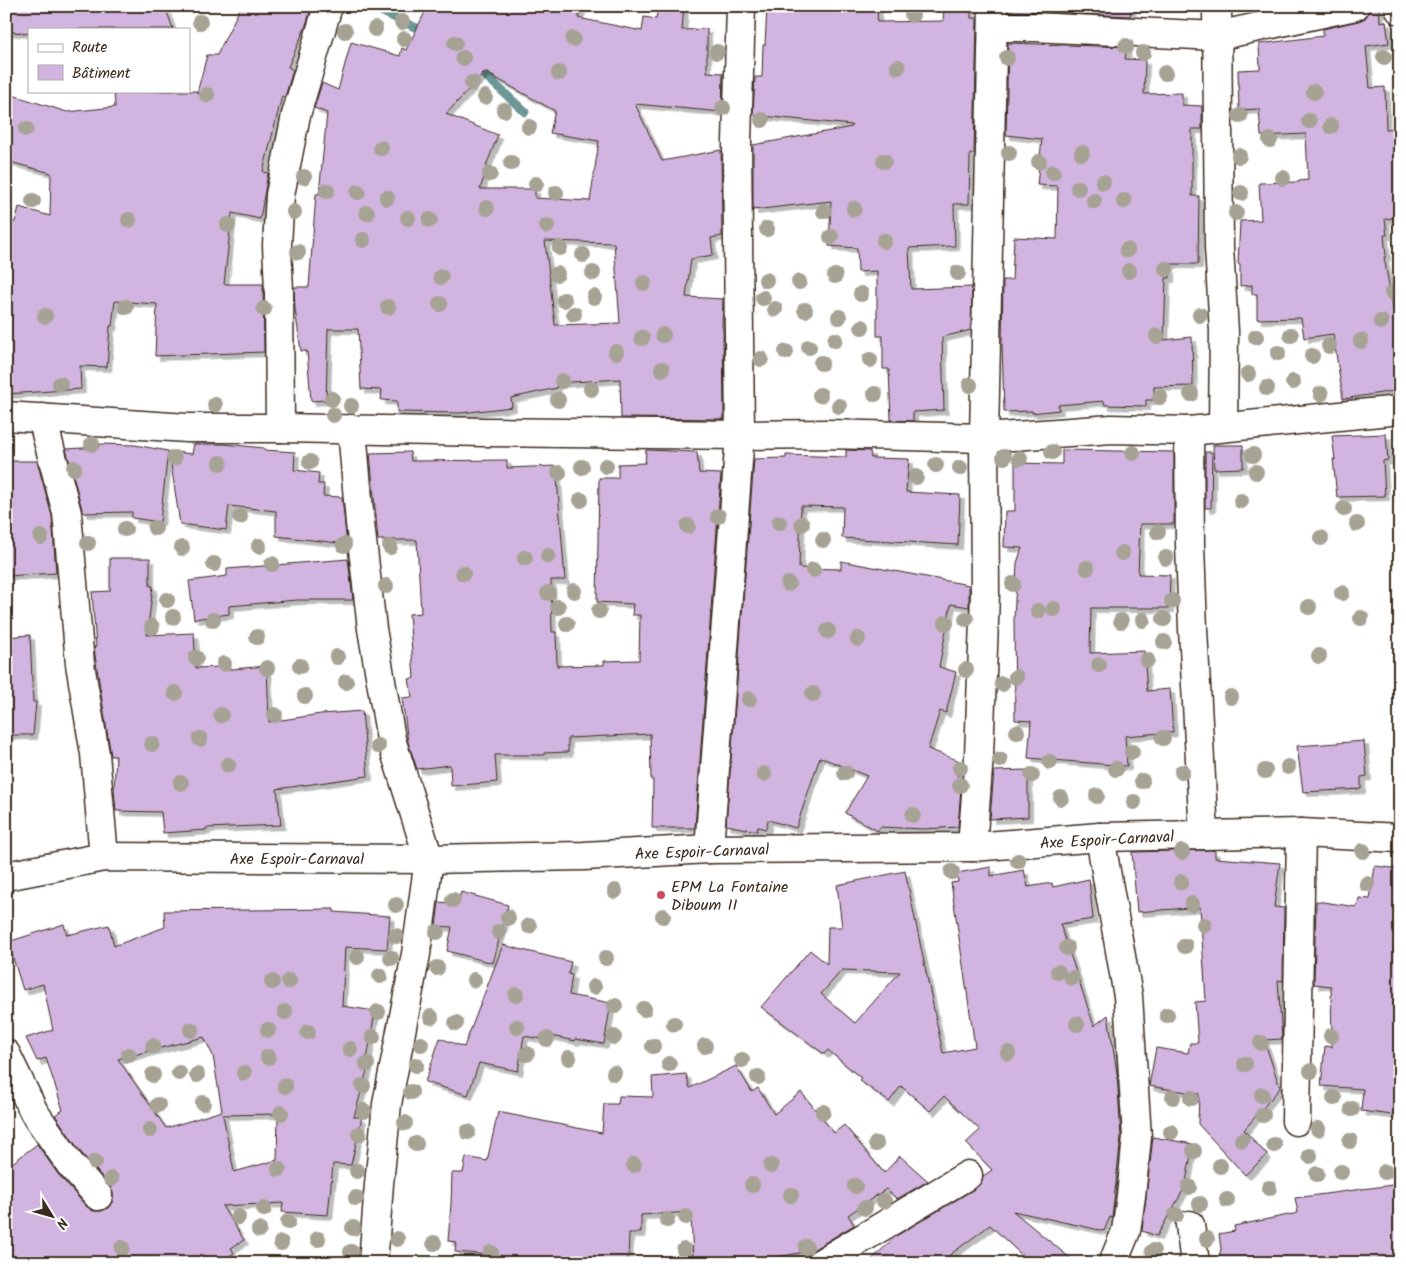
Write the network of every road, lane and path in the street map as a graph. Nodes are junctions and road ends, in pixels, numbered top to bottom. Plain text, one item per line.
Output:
1 (328, 6) edge
2 (741, 6) edge
3 (1217, 6) edge
4 (1355, 6) edge
5 (1399, 6) edge
6 (1400, 10) edge
7 (993, 17) edge
8 (1217, 36) junction
9 (1400, 410) edge
10 (6, 416) edge
11 (42, 418) junction
12 (1223, 426) junction
13 (280, 428) junction
14 (352, 429) junction
15 (1189, 431) junction
16 (740, 435) junction
17 (984, 438) junction
18 (1301, 833) junction
19 (1204, 835) junction
20 (1100, 837) junction
21 (1400, 838) edge
22 (972, 847) junction
23 (708, 849) junction
24 (104, 857) junction
25 (428, 859) junction
26 (6, 876) edge
27 (6, 1054) edge
28 (1296, 1121) dead end
29 (968, 1175) dead end
30 (98, 1196) dead end
31 (1190, 1224) dead end
32 (366, 1262) edge
33 (821, 1263) edge
34 (1112, 1263) edge
35 (1195, 1263) edge

1 - 13 street
2 - 16 street
3 - 8 street
4 - 8 street
5 - 6 street
7 - 8 street
7 - 17 street
8 - 12 street
9 - 12 street
10 - 11 street
11 - 13 street
11 - 24 street
12 - 15 street
13 - 14 street
14 - 16 street
14 - 25 street
15 - 17 street
15 - 19 street
16 - 17 street
16 - 23 street
17 - 22 street
18 - 19 street, Axe Espoir-Carnaval
18 - 21 street, Axe Espoir-Carnaval
18 - 28 street
19 - 20 street, Axe Espoir-Carnaval
20 - 22 street, Axe Espoir-Carnaval
20 - 34 street
22 - 23 street, Axe Espoir-Carnaval
23 - 25 street, Axe Espoir-Carnaval
24 - 25 street, Axe Espoir-Carnaval
24 - 26 street, Axe Espoir-Carnaval
25 - 32 street
27 - 30 street
29 - 33 street
31 - 35 street

